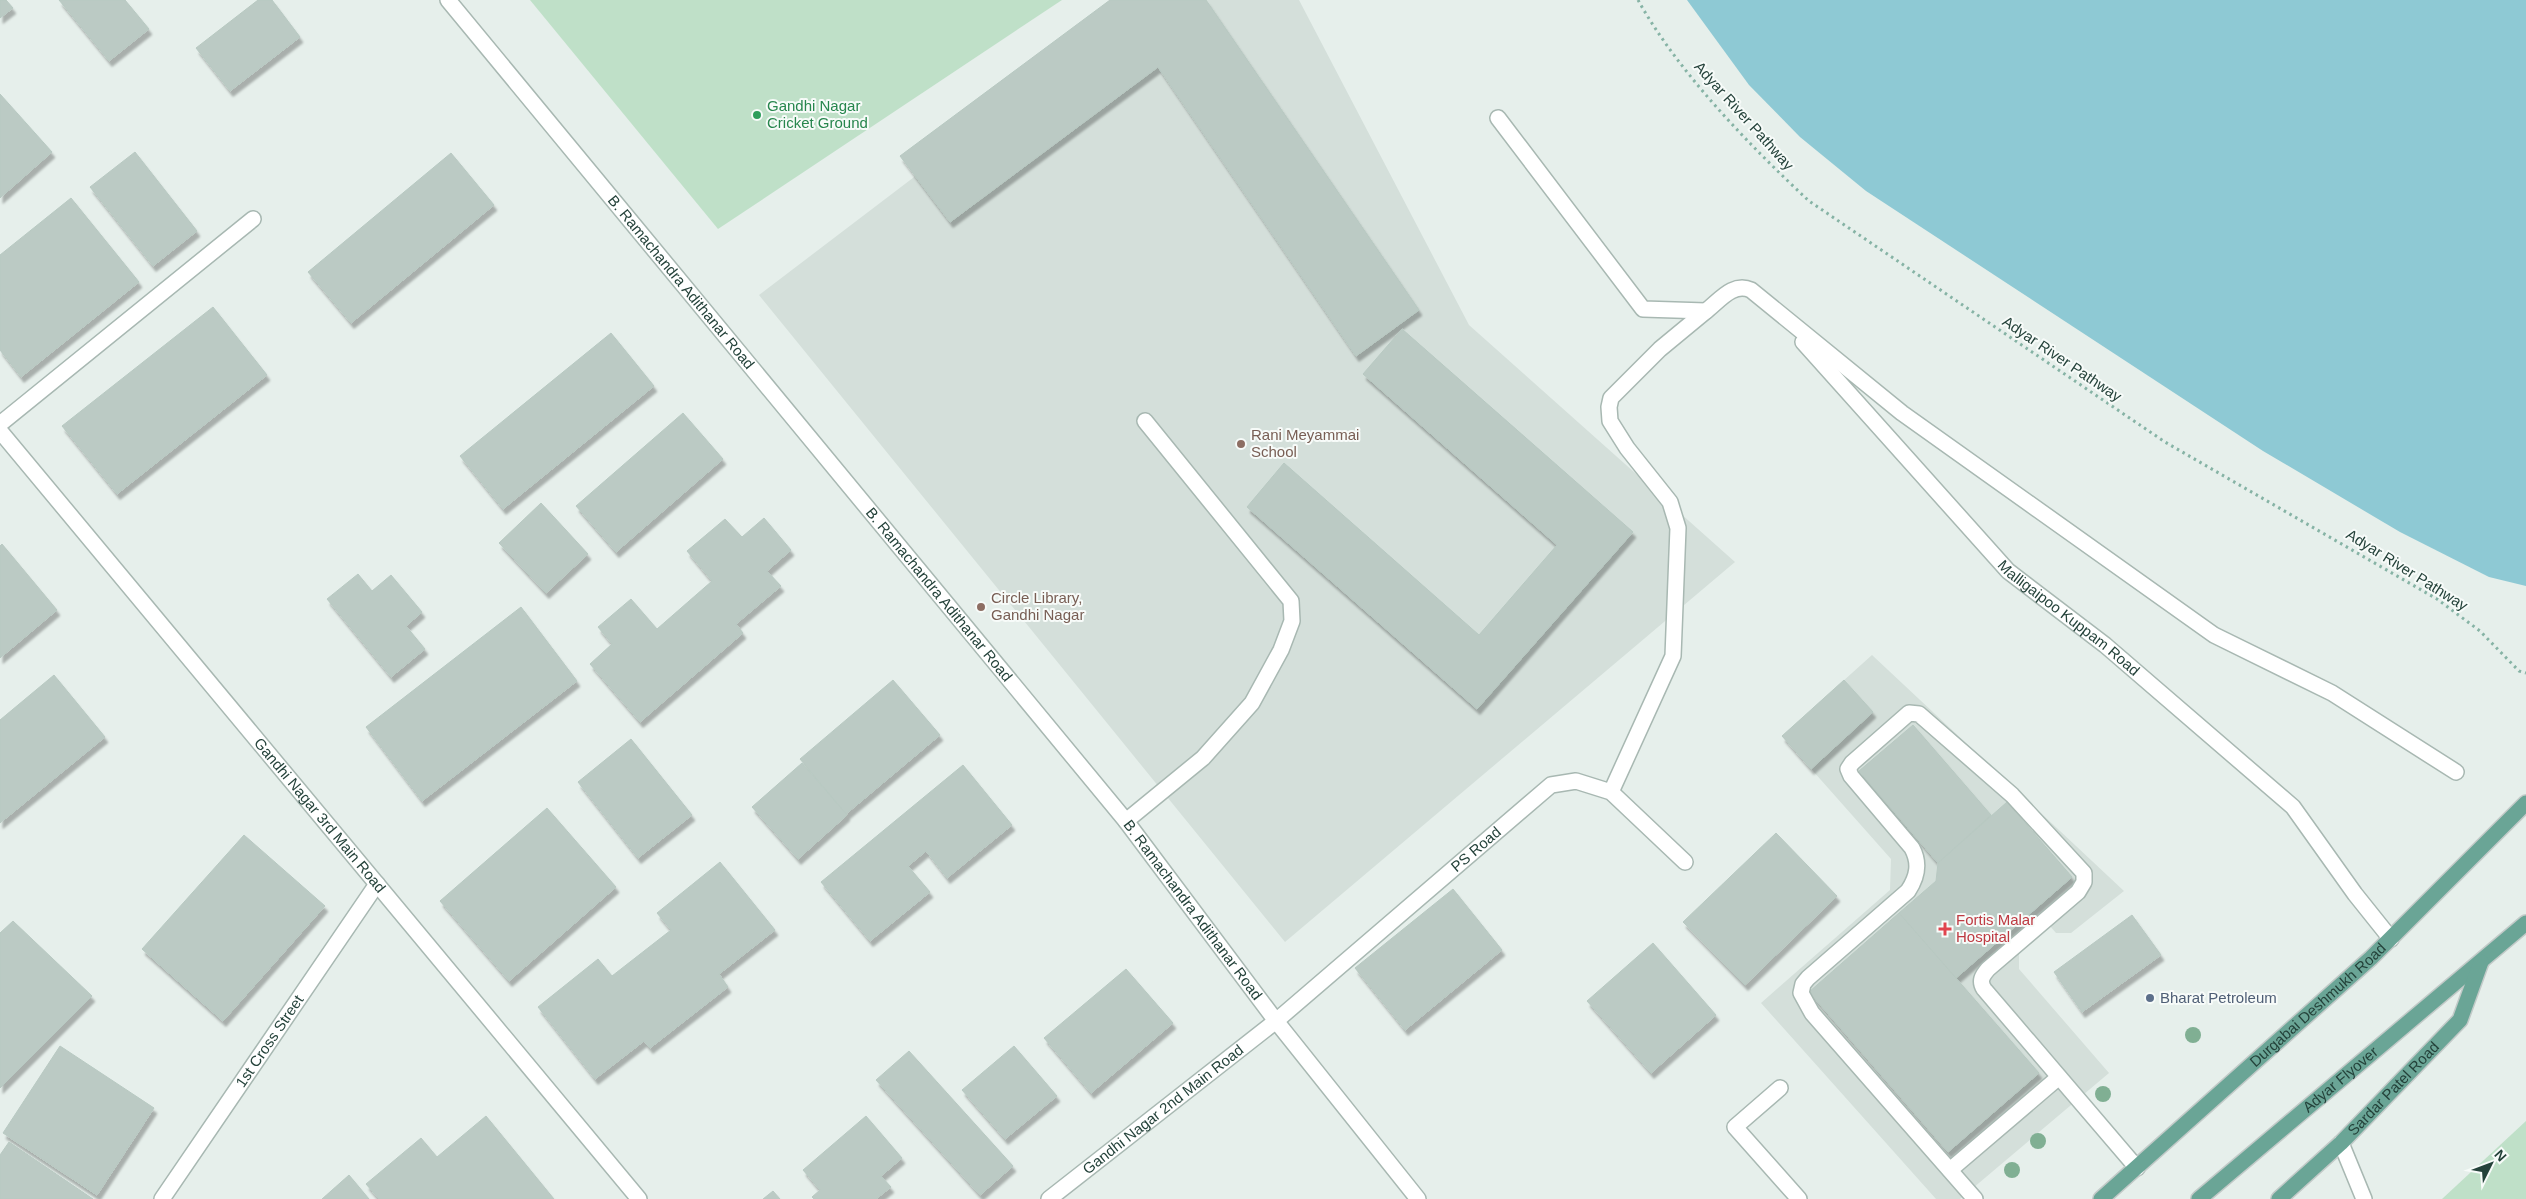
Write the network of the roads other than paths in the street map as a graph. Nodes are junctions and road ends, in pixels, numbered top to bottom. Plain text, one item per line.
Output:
1 (448, 0) edge
2 (1498, 118) dead end
3 (253, 218) dead end
4 (1751, 290) junction
5 (1706, 311) junction
6 (1145, 421) dead end
7 (0, 424) edge
8 (0, 431) edge
9 (2456, 772) dead end
10 (1611, 792) junction
11 (2526, 803) edge
12 (1126, 821) junction
13 (1685, 862) dead end
14 (377, 884) junction
15 (2526, 923) edge
16 (2390, 939) junction
17 (2481, 961) junction
18 (1276, 1021) junction
19 (2059, 1077) junction
20 (1780, 1088) dead end
21 (2341, 1143) junction
22 (2137, 1168) junction
23 (1950, 1170) junction
24 (162, 1199) edge
25 (639, 1199) edge
26 (1049, 1199) edge
27 (1418, 1199) edge
28 (1799, 1199) edge
29 (1975, 1199) edge
30 (2101, 1199) edge
31 (2199, 1199) edge
32 (2279, 1199) edge
33 (2364, 1199) edge

1 - 12 street, B. Ramachandra Adithanar Road
2 - 5 street
3 - 7 street
4 - 5 street
4 - 9 street
4 - 16 street, Malligaipoo Kuppam Road
5 - 10 street
6 - 12 street
8 - 14 street, Gandhi Nagar 3rd Main Road
10 - 13 street, PS Road
10 - 18 street, PS Road
11 - 16 main road, Durgabai Deshmukh Road
12 - 18 street, B. Ramachandra Adithanar Road
14 - 24 street, 1st Cross Street
14 - 25 street, Gandhi Nagar 3rd Main Road
15 - 17 main road, Adyar Flyover
16 - 22 main road, Durgabai Deshmukh Road
17 - 21 main road, Sardar Patel Road
17 - 31 main road, Adyar Flyover
18 - 26 street, Gandhi Nagar 2nd Main Road
18 - 27 street, B. Ramachandra Adithanar Road
19 - 22 street
19 - 23 street
19 - 23 street
20 - 28 street
21 - 32 main road, Sardar Patel Road
21 - 33 street
22 - 30 main road, Durgabai Deshmukh Road
23 - 29 street

